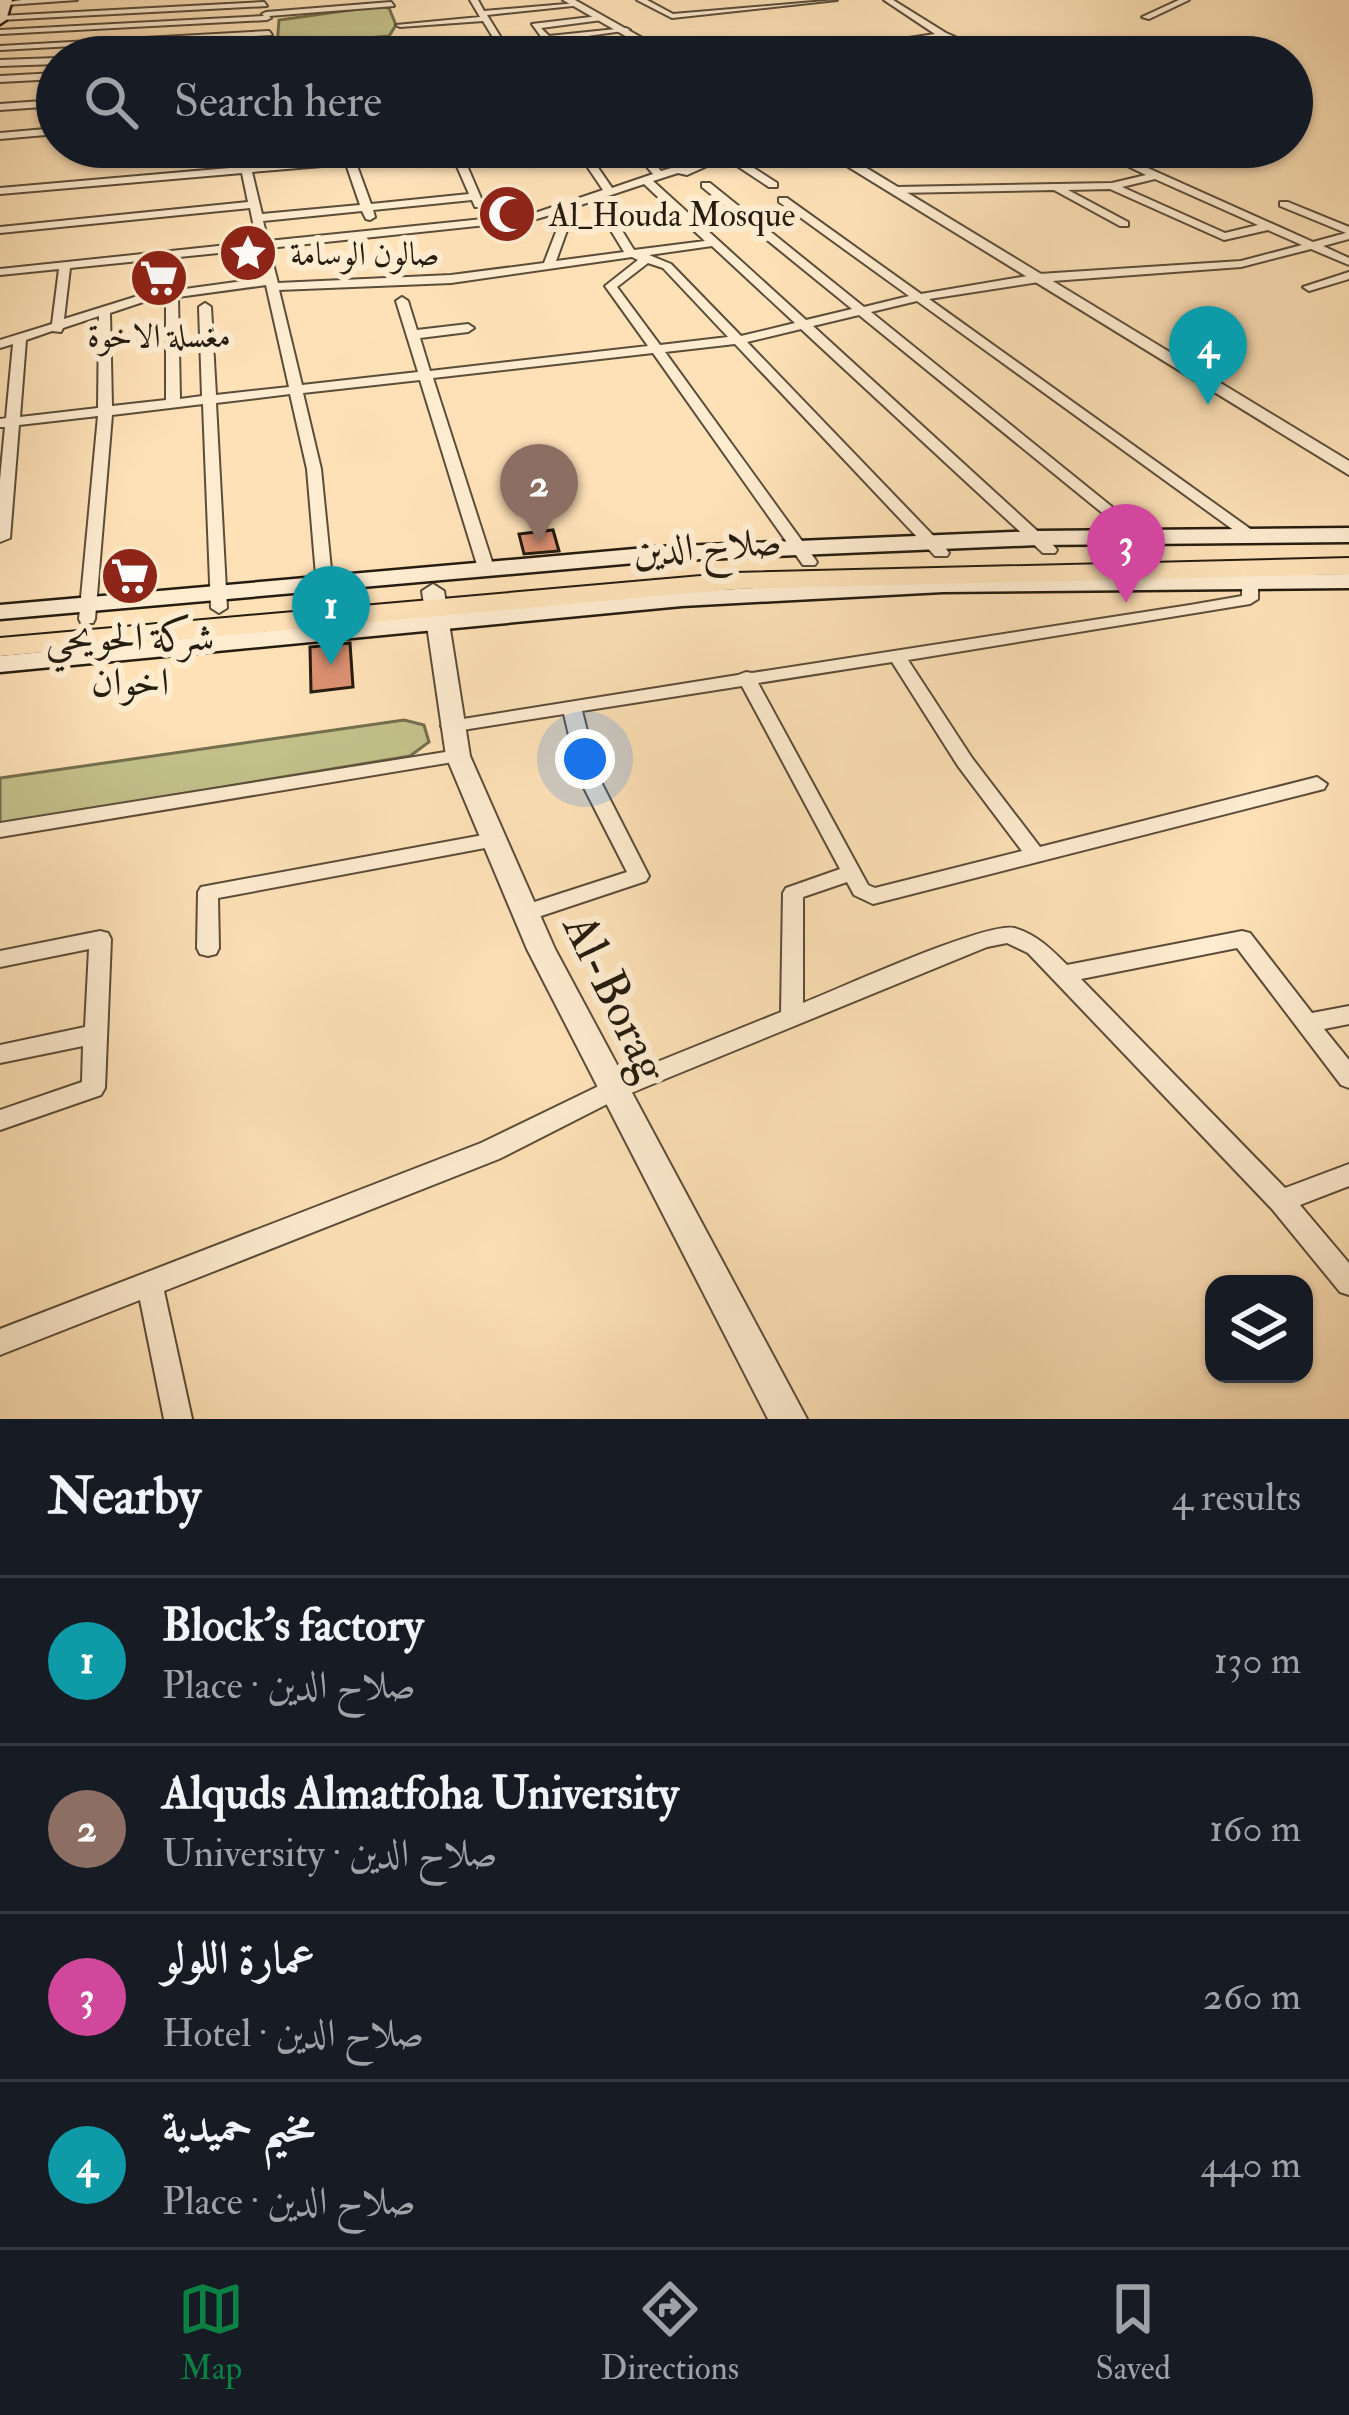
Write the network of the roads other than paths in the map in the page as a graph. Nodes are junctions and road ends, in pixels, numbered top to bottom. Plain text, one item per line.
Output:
1 (73, 0) edge
2 (474, 0) edge
3 (641, 0) edge
4 (833, 0) edge
5 (888, 0) edge
6 (1185, 0) edge
7 (6, 1) edge
8 (390, 2) edge
9 (573, 3) edge
10 (265, 9) edge
11 (483, 16) junction
12 (1146, 17) dead end
13 (0, 18) edge
14 (598, 18) junction
15 (400, 26) junction
16 (626, 30) junction
17 (0, 32) edge
18 (269, 33) junction
19 (943, 35) joint
20 (215, 36) edge
21 (269, 36) edge
22 (394, 36) edge
23 (496, 36) edge
24 (544, 36) edge
25 (604, 36) edge
26 (636, 36) edge
27 (937, 36) edge
28 (36, 46) edge
29 (0, 48) edge
30 (0, 66) edge
31 (36, 67) edge
32 (36, 72) edge
33 (0, 79) edge
34 (36, 92) edge
35 (0, 94) edge
36 (36, 104) edge
37 (0, 107) edge
38 (36, 133) edge
39 (0, 136) edge
40 (266, 168) edge
41 (354, 168) edge
42 (463, 168) edge
43 (593, 168) edge
44 (653, 168) edge
45 (678, 168) edge
46 (698, 168) edge
47 (747, 168) edge
48 (859, 168) edge
49 (1140, 168) edge
50 (244, 170) junction
51 (1156, 175) junction
52 (660, 176) junction
53 (646, 181) junction
54 (706, 185) dead end
55 (773, 185) dead end
56 (1112, 185) junction
57 (1054, 187) junction
58 (896, 190) junction
59 (0, 191) edge
60 (609, 191) junction
61 (595, 195) junction
62 (474, 197) junction
63 (783, 200) dead end
64 (1284, 205) dead end
65 (367, 208) junction
66 (559, 208) junction
67 (254, 211) junction
68 (487, 220) junction
69 (1124, 224) dead end
70 (1269, 226) junction
71 (0, 230) edge
72 (375, 232) junction
73 (1349, 234) edge
74 (262, 243) junction
75 (712, 243) junction
76 (1312, 246) junction
77 (630, 253) junction
78 (647, 258) junction
79 (1349, 262) edge
80 (65, 266) junction
81 (548, 266) junction
82 (0, 272) edge
83 (1349, 275) edge
84 (1039, 278) junction
85 (271, 284) junction
86 (1309, 287) dead end
87 (172, 293) junction
88 (916, 298) junction
89 (402, 301) dead end
90 (205, 307) dead end
91 (862, 313) junction
92 (105, 314) junction
93 (806, 327) junction
94 (468, 328) dead end
95 (57, 329) junction
96 (411, 335) junction
97 (20, 340) junction
98 (739, 340) junction
99 (0, 344) edge
100 (657, 349) junction
101 (426, 376) junction
102 (295, 389) junction
103 (212, 399) junction
104 (173, 404) junction
105 (105, 411) junction
106 (6, 423) edge
107 (1349, 469) edge
108 (1251, 536) junction
109 (1349, 536) edge
110 (2, 538) edge
111 (1143, 539) junction
112 (1044, 544) junction
113 (936, 547) junction
114 (1349, 548) edge
115 (803, 554) junction
116 (1349, 566) edge
117 (486, 568) junction
118 (1349, 580) edge
119 (1250, 582) junction
120 (325, 591) junction
121 (219, 601) junction
122 (434, 608) junction
123 (0, 612) edge
124 (88, 612) junction
125 (0, 627) edge
126 (0, 647) edge
127 (896, 654) junction
128 (0, 664) edge
129 (746, 676) junction
130 (572, 709) junction
131 (454, 741) junction
132 (1318, 784) dead end
133 (0, 830) edge
134 (494, 840) junction
135 (1034, 853) junction
136 (851, 873) junction
137 (526, 913) junction
138 (208, 948) dead end
139 (0, 959) edge
140 (1063, 974) junction
141 (1349, 1015) edge
142 (792, 1018) junction
143 (1308, 1023) junction
144 (93, 1035) junction
145 (0, 1054) edge
146 (1349, 1078) edge
147 (613, 1090) junction
148 (0, 1120) edge
149 (1349, 1175) edge
150 (1281, 1202) junction
151 (148, 1282) junction
152 (1349, 1283) edge
153 (0, 1342) edge
154 (178, 1419) edge
155 (788, 1419) edge

1 - 7 street
2 - 11 street
3 - 4 street
5 - 19 street
6 - 12 street
7 - 13 main road
8 - 10 street
8 - 15 street
9 - 11 street
9 - 14 street
10 - 13 street
10 - 17 street
10 - 18 street
11 - 15 street
11 - 23 street
14 - 16 street
14 - 24 street
15 - 22 street
16 - 25 street
16 - 26 street
18 - 20 street
18 - 21 street
19 - 27 street
28 - 29 street
30 - 31 street
32 - 33 street
34 - 35 street
36 - 37 street
38 - 39 street
40 - 50 street
41 - 65 street
42 - 62 street
43 - 60 street
44 - 52 street
45 - 52 street
46 - 52 street
47 - 55 street
48 - 58 street
49 - 51 street
50 - 59 street
50 - 67 street
51 - 56 street
51 - 70 street
52 - 53 street
53 - 60 street
53 - 75 street
54 - 91 street
56 - 57 street
56 - 70 street
57 - 58 street
57 - 69 street
58 - 84 street
60 - 61 street
61 - 66 street
61 - 77 street
62 - 65 street
62 - 68 street
63 - 88 street
64 - 73 street
65 - 67 street
65 - 72 street
66 - 68 street
66 - 81 street
67 - 71 street
67 - 74 street
68 - 72 street
70 - 76 street
72 - 74 street
73 - 76 street
74 - 80 street
74 - 85 street
75 - 77 street
75 - 93 street
76 - 79 street
76 - 84 street
77 - 78 street
77 - 81 street
78 - 98 street
78 - 100 street
80 - 82 street
80 - 95 street
81 - 85 street
83 - 86 street
84 - 88 street
84 - 107 street
85 - 87 street
85 - 102 street
87 - 92 street
87 - 104 street
88 - 91 street
88 - 108 street
89 - 96 street
90 - 103 street
91 - 93 street
91 - 111 street
92 - 95 street
92 - 105 street
93 - 98 street
93 - 112 street
94 - 96 street
95 - 97 street
96 - 101 street
97 - 99 street
97 - 106 street
98 - 100 street
98 - 113 street
100 - 101 street
100 - 115 street
101 - 102 street
101 - 117 street
102 - 103 street
102 - 120 street
103 - 104 street
103 - 121 street
104 - 105 street
105 - 106 street
105 - 124 street
106 - 110 street
108 - 109 main road
108 - 111 main road
111 - 112 main road
112 - 113 highway, صلاح الدين
112 - 114 highway, صلاح الدين
113 - 115 highway, صلاح الدين
115 - 117 main road
115 - 122 highway, صلاح الدين
116 - 122 highway, صلاح الدين
117 - 120 main road
118 - 119 main road
119 - 122 main road
119 - 127 street
120 - 121 highway, صلاح الدين
120 - 122 highway, صلاح الدين
121 - 124 highway, صلاح الدين
122 - 126 highway, صلاح الدين
122 - 128 main road
122 - 131 street, Al-Borag
123 - 124 main road
124 - 125 highway, صلاح الدين
127 - 129 street
127 - 135 street
129 - 130 street
129 - 136 street
130 - 131 street
130 - 137 street
131 - 133 street
131 - 134 street, Al-Borag
132 - 135 street
134 - 137 street, Al-Borag
134 - 138 street
135 - 136 street
136 - 142 street
137 - 147 street, Al-Borag
139 - 144 street
140 - 142 street
140 - 143 street
140 - 150 street
141 - 143 street
142 - 147 street
143 - 146 street
144 - 145 street
144 - 148 street
147 - 151 street
147 - 155 street, Al-Borag
149 - 150 street
150 - 152 street
151 - 153 street
151 - 154 street

